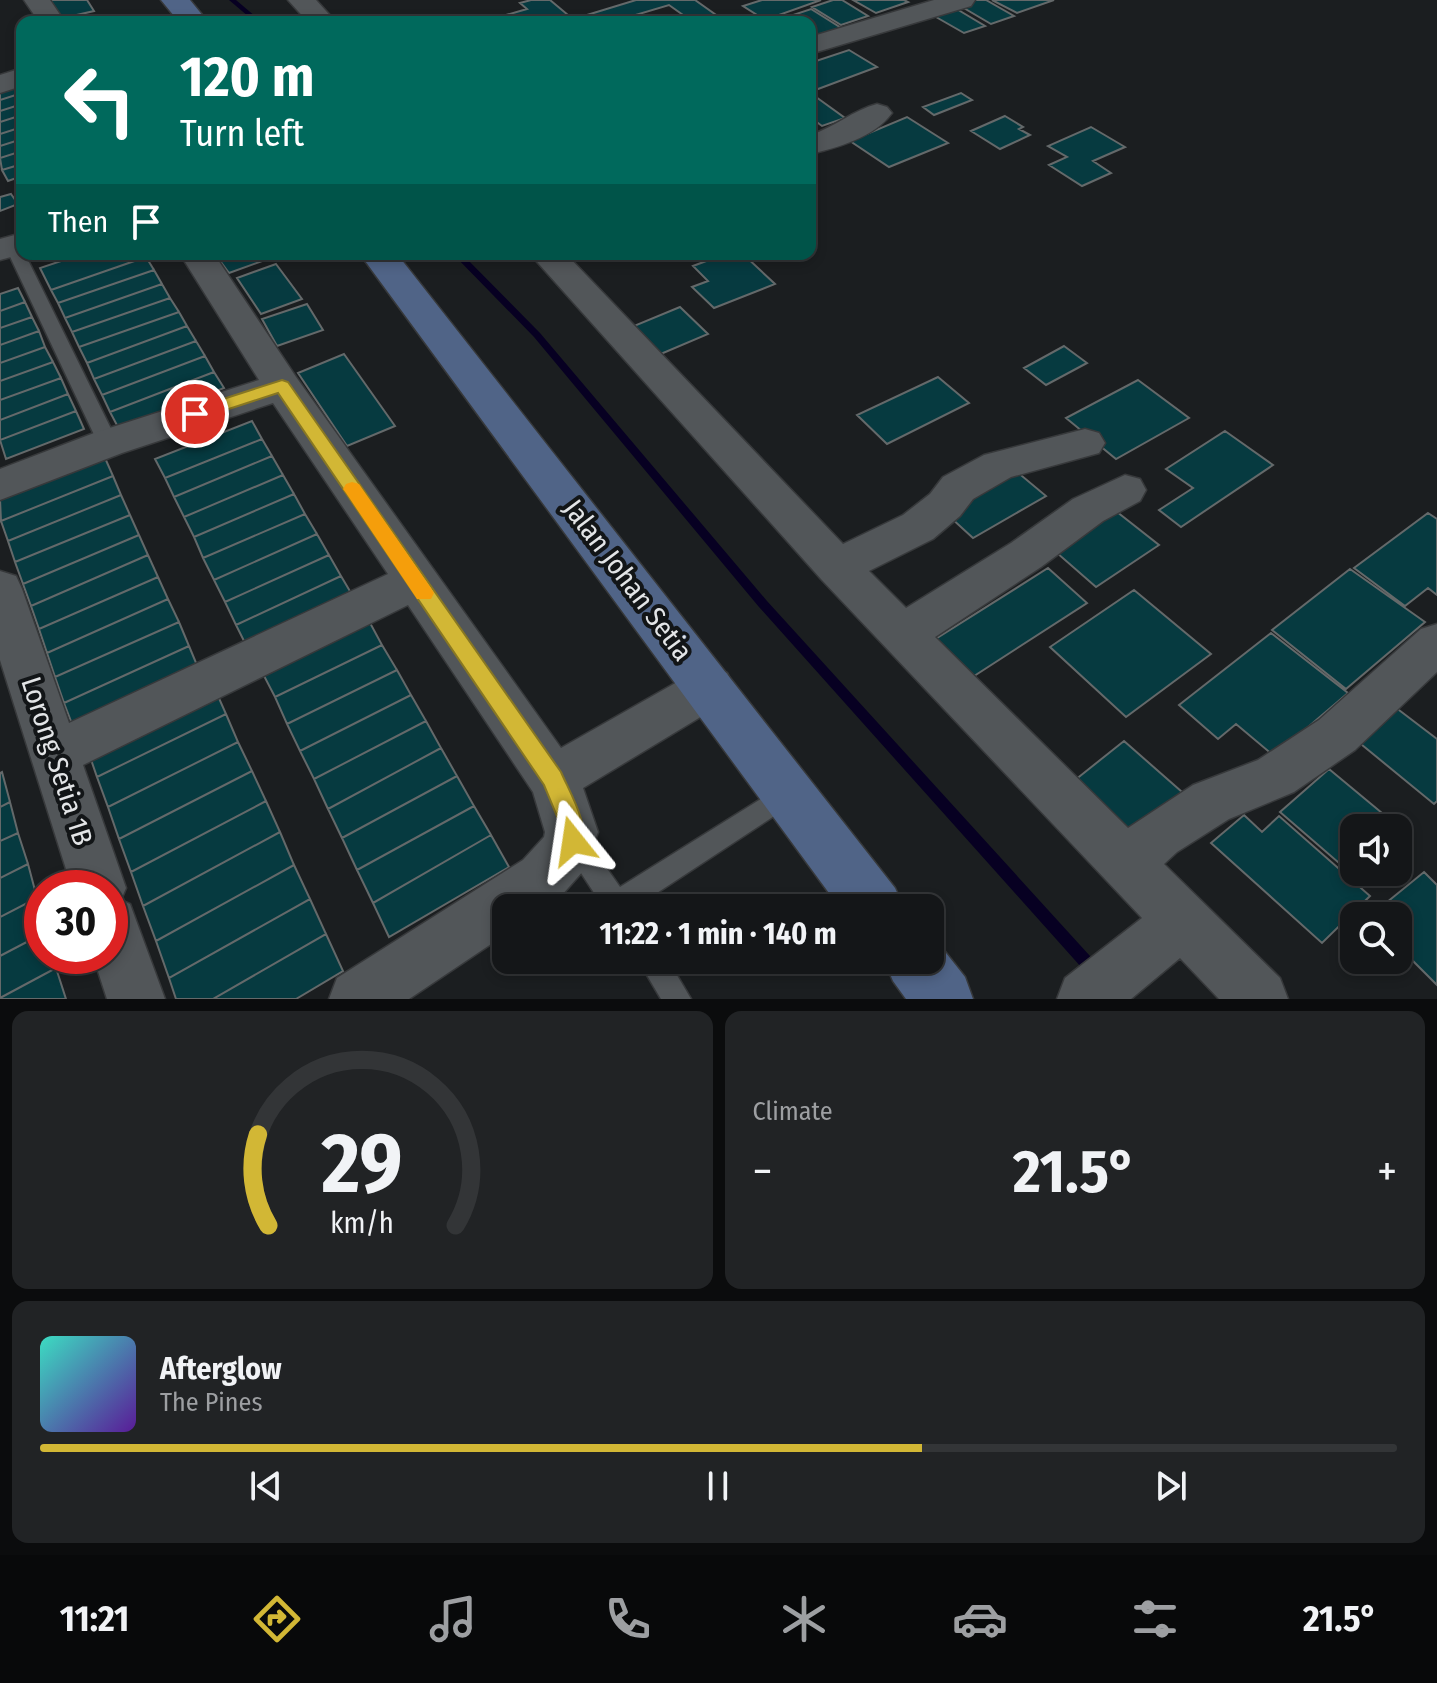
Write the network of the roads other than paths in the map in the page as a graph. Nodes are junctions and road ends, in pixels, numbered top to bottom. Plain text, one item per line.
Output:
1 (175, 0) edge
2 (962, 0) edge
3 (189, 16) edge
4 (816, 44) edge
5 (877, 113) dead end
6 (816, 143) edge
7 (19, 260) edge
8 (201, 260) edge
9 (383, 260) edge
10 (557, 260) edge
11 (282, 386) junction
12 (108, 443) junction
13 (1085, 443) dead end
14 (0, 485) edge
15 (1125, 490) dead end
16 (837, 567) junction
17 (416, 581) junction
18 (3, 607) edge
19 (902, 634) junction
20 (1437, 643) edge
21 (710, 687) junction
22 (55, 754) junction
23 (553, 779) junction
24 (789, 792) junction
25 (573, 841) junction
26 (1127, 863) junction
27 (93, 870) edge
28 (610, 894) edge
29 (636, 894) edge
30 (865, 894) edge
31 (1168, 932) junction
32 (127, 974) edge
33 (661, 974) edge
34 (924, 974) edge
35 (136, 999) edge
36 (358, 999) edge
37 (677, 999) edge
38 (943, 999) edge
39 (1086, 999) edge
40 (1259, 999) edge

1 - 3 main road
2 - 4 street
5 - 6 street
7 - 12 lane
8 - 11 street
9 - 21 main road, Jalan Johan Setia
10 - 16 street
11 - 12 street
11 - 17 street
12 - 14 street
13 - 16 street
15 - 19 street
16 - 19 street
17 - 22 street
17 - 23 street
18 - 22 street, Lorong Setia 1B
19 - 26 street
20 - 26 street
21 - 23 street
21 - 24 main road, Jalan Johan Setia
22 - 27 street, Lorong Setia 1B
23 - 25 street
24 - 29 lane
24 - 30 main road, Jalan Johan Setia
25 - 28 lane
25 - 36 street
26 - 31 street
31 - 39 street
31 - 40 street
32 - 35 street
33 - 37 lane
34 - 38 main road

